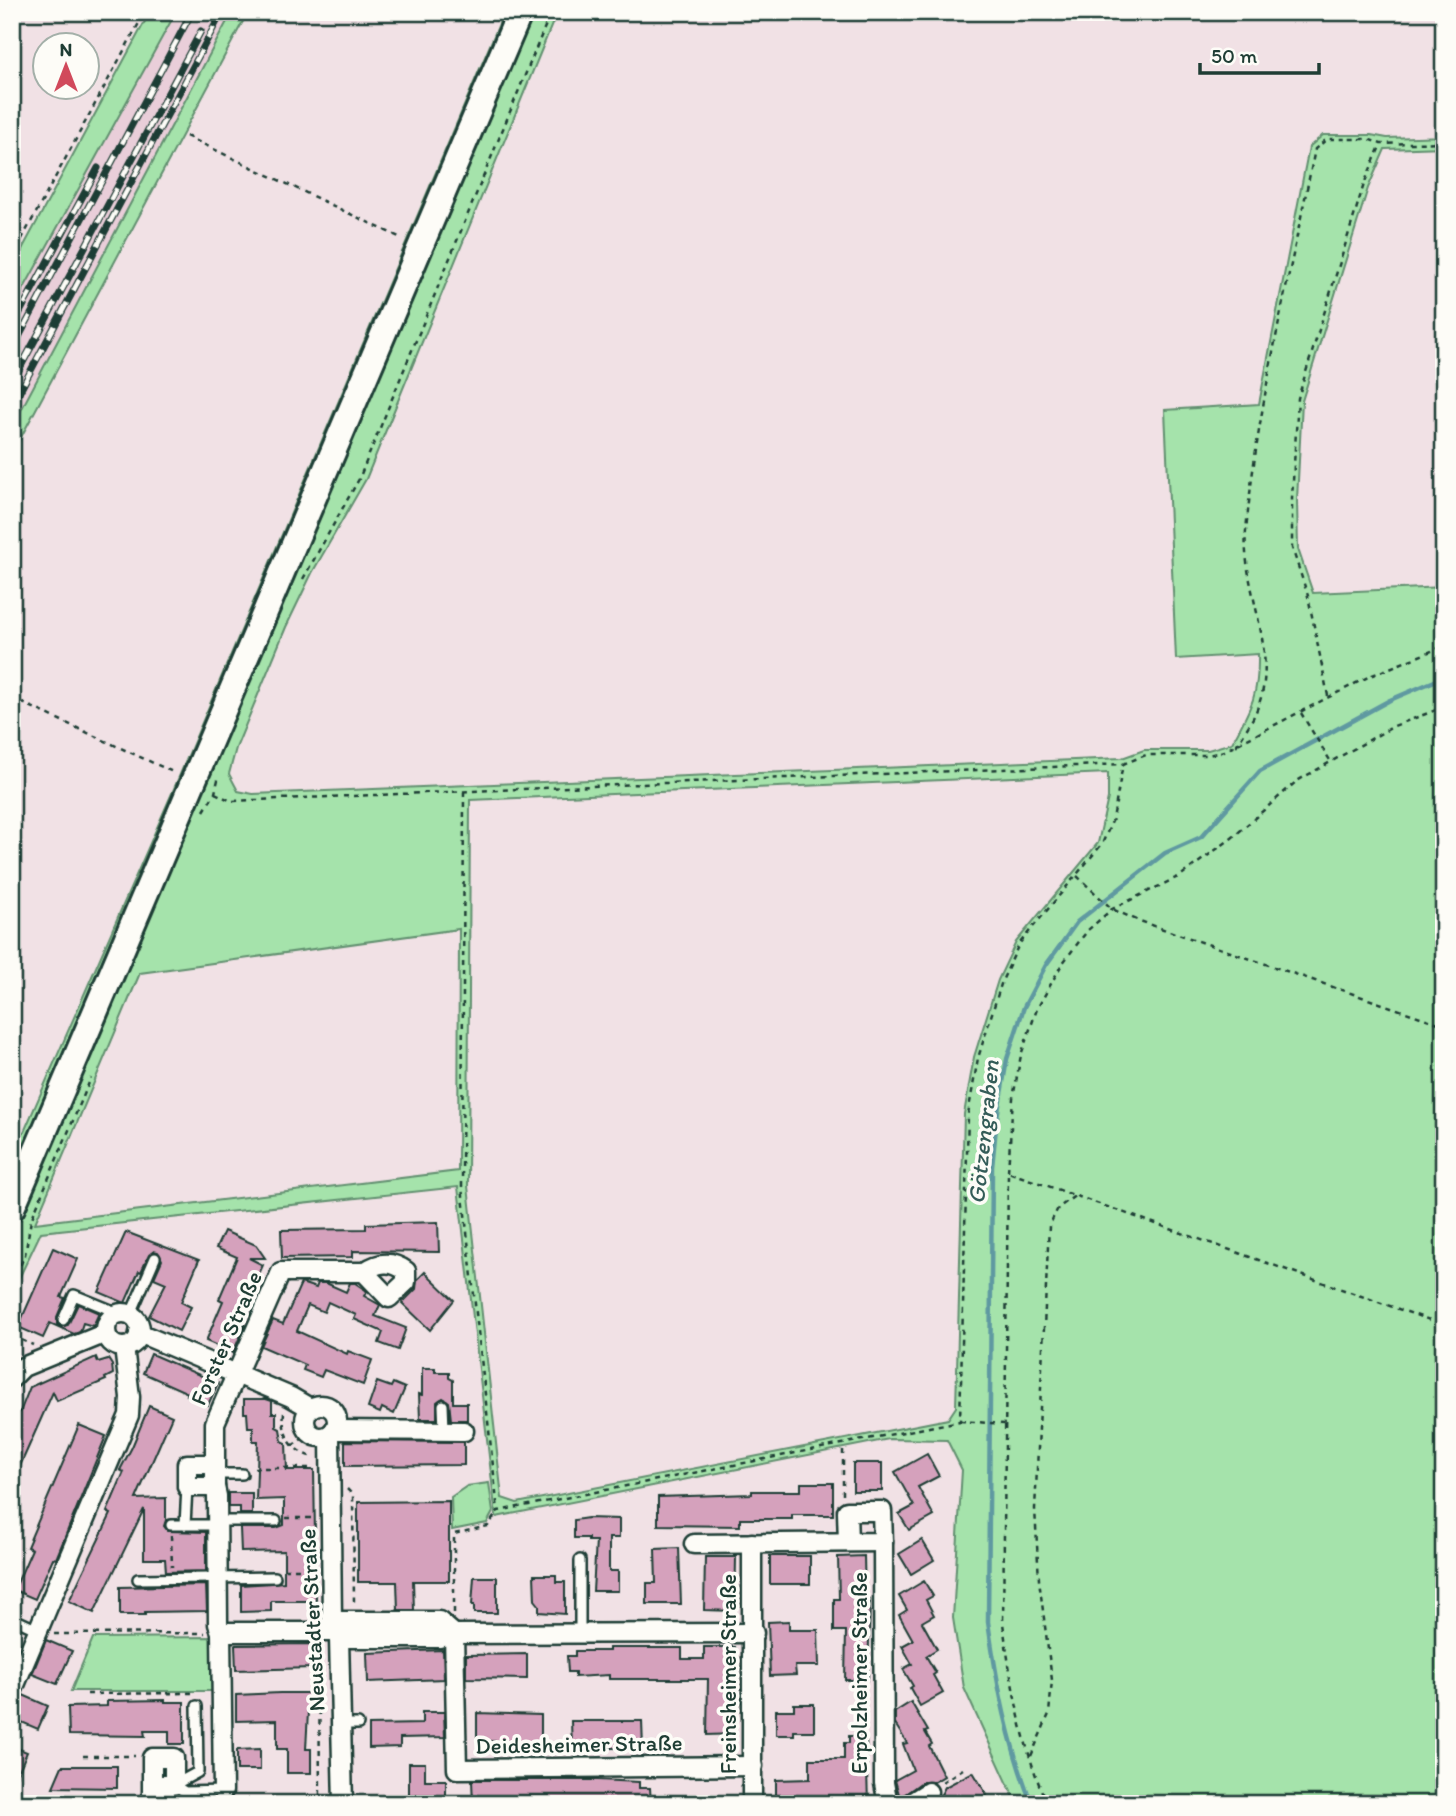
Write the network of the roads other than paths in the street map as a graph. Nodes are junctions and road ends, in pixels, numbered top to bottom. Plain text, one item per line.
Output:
1 (520, 12) edge
2 (22, 1214) edge
3 (155, 1258) dead end
4 (364, 1272) dead end
5 (122, 1316) junction
6 (64, 1320) dead end
7 (106, 1333) junction
8 (139, 1333) junction
9 (124, 1347) junction
10 (236, 1374) junction
11 (12, 1378) edge
12 (443, 1405) dead end
13 (310, 1408) junction
14 (444, 1430) junction
15 (464, 1431) dead end
16 (332, 1432) junction
17 (242, 1474) road end
18 (215, 1475) junction
19 (187, 1487) joint
20 (276, 1521) road end
21 (217, 1523) junction
22 (171, 1525) road end
23 (186, 1525) junction
24 (848, 1542) junction
25 (883, 1542) junction
26 (752, 1543) junction
27 (694, 1544) dead end
28 (580, 1560) dead end
29 (275, 1577) road end
30 (138, 1578) dead end
31 (218, 1578) junction
32 (12, 1618) edge
33 (38, 1630) junction
34 (336, 1630) junction
35 (221, 1632) junction
36 (754, 1633) junction
37 (454, 1634) junction
38 (580, 1634) junction
39 (12, 1692) edge
40 (197, 1706) dead end
41 (753, 1766) junction
42 (152, 1785) junction
43 (174, 1785) junction
44 (223, 1791) joint
45 (928, 1792) road end
46 (347, 1795) edge
47 (152, 1804) edge
48 (752, 1804) edge
49 (888, 1804) edge
50 (909, 1804) edge

1 - 2 main road
3 - 5 lane
4 - 10 street, Forster Straße
5 - 6 lane
5 - 7 street
5 - 8 street
7 - 9 street
7 - 11 street
8 - 9 street
8 - 10 street, Neustadter Straße
9 - 33 street
10 - 13 street, Neustadter Straße
10 - 18 street, Forster Straße
12 - 14 lane
13 - 16 street, Neustadter Straße
13 - 16 street
14 - 15 street
14 - 16 street
16 - 34 street, Neustadter Straße
17 - 18 lane
18 - 19 street
18 - 21 street, Forster Straße
19 - 23 lane
20 - 21 lane
21 - 23 lane
21 - 31 street, Forster Straße
22 - 23 lane
24 - 25 street
24 - 25 street, Erpolzheimer Straße
24 - 26 street
25 - 49 street, Erpolzheimer Straße
26 - 27 street
26 - 36 street, Freinsheimer Straße
28 - 38 lane
29 - 31 lane
30 - 31 lane
31 - 35 street, Forster Straße
32 - 33 lane
33 - 39 street
34 - 35 street
34 - 37 street
34 - 46 street, Neustadter Straße
35 - 44 street, Forster Straße
36 - 38 street
36 - 41 street, Freinsheimer Straße
37 - 38 street
37 - 41 street, Deidesheimer Straße
40 - 43 lane
41 - 48 street, Freinsheimer Straße
42 - 43 street
42 - 43 street
42 - 47 street
43 - 44 lane
45 - 50 street

